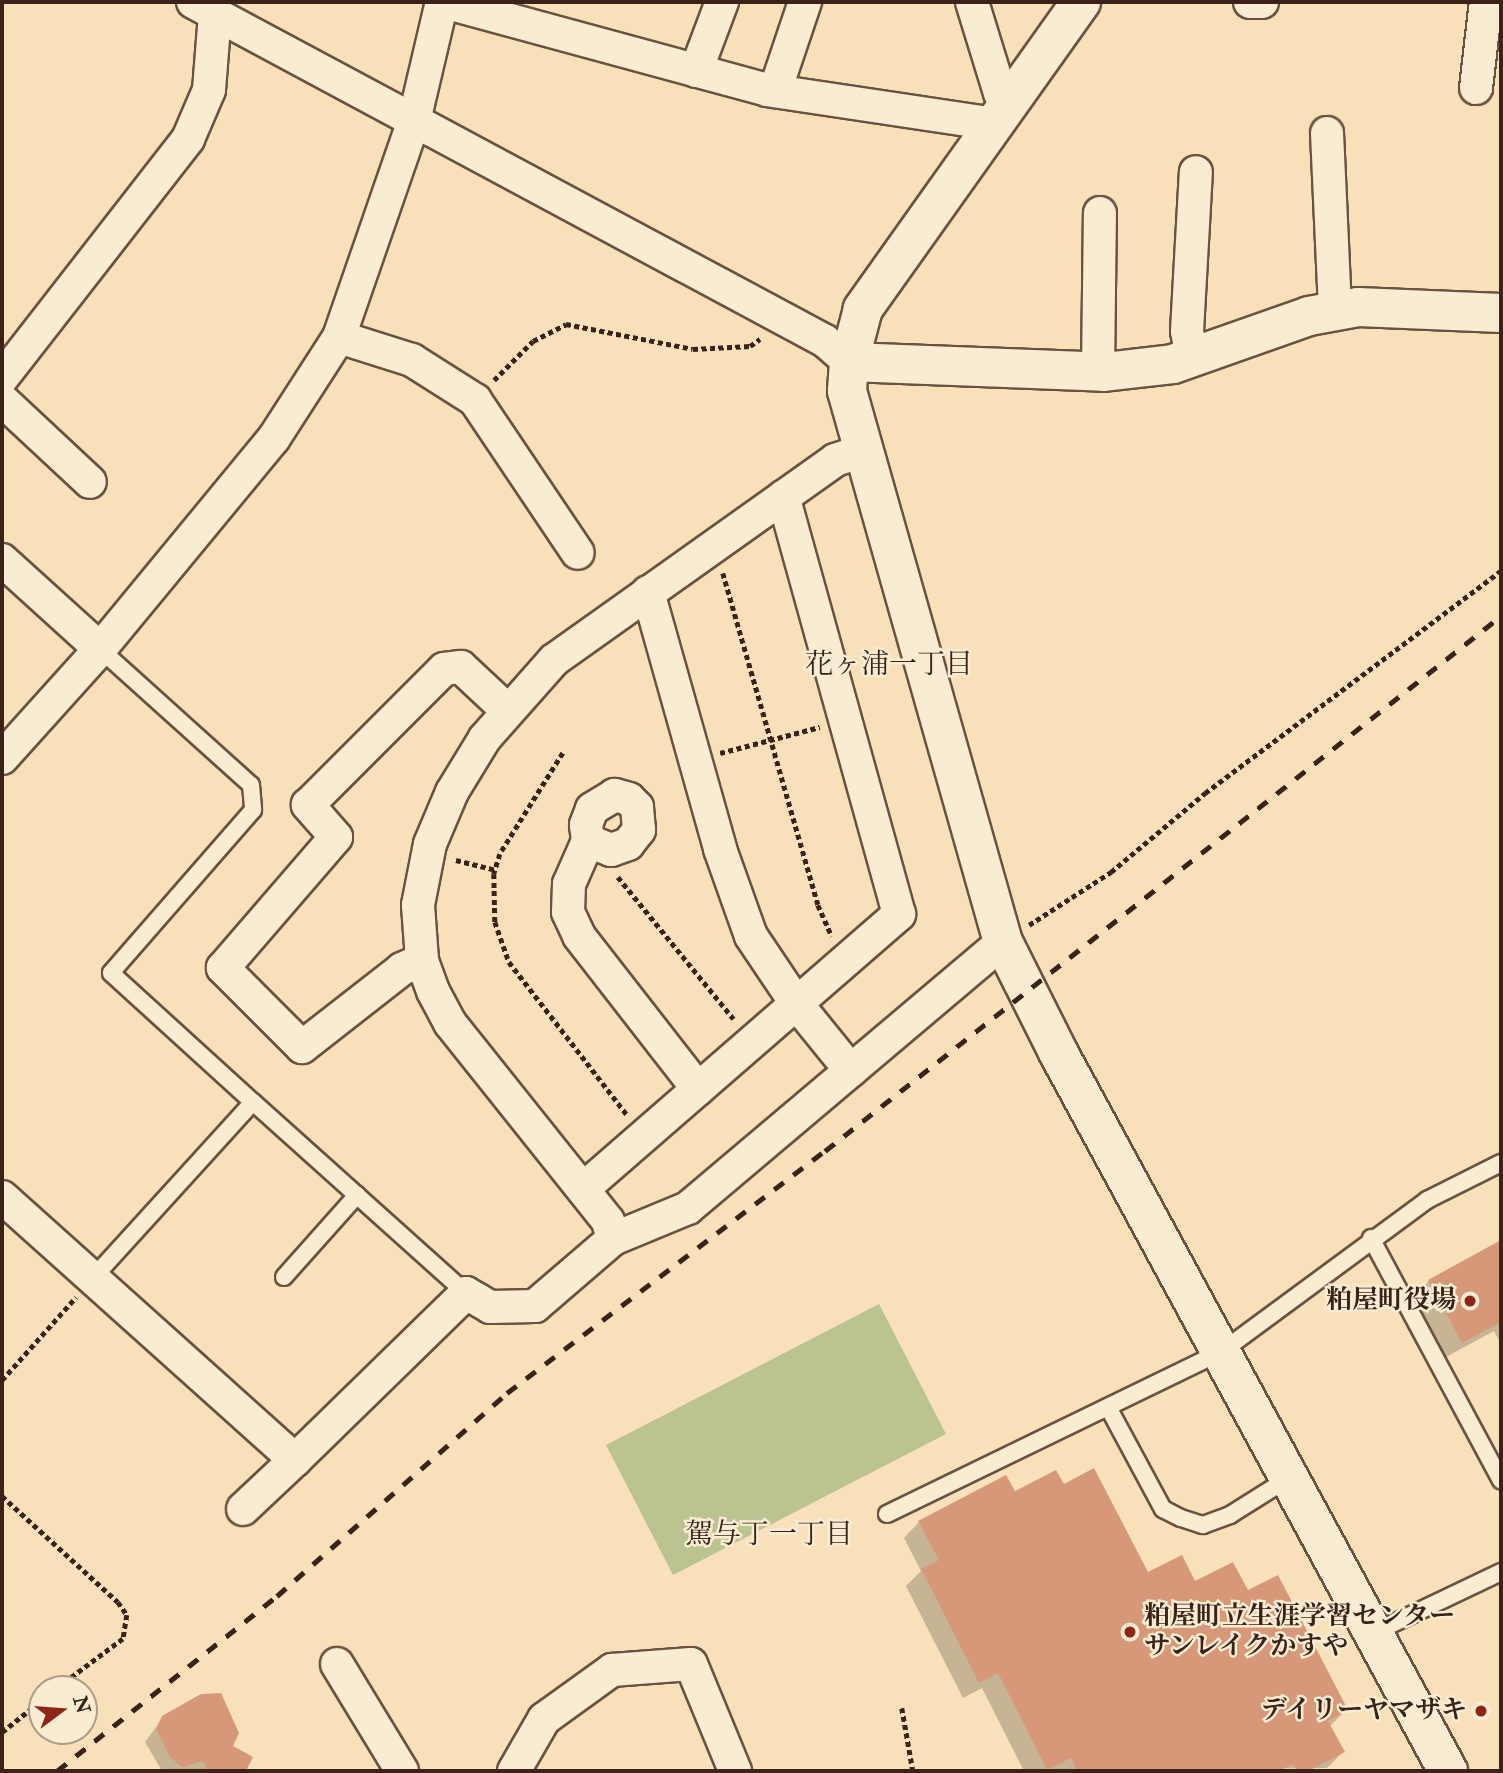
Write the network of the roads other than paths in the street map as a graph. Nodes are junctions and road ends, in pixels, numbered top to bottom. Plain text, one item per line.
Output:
1 (722, 2) edge
2 (805, 2) edge
3 (972, 2) edge
4 (1250, 2) edge
5 (1262, 2) edge
6 (1486, 2) edge
7 (1079, 3) edge
8 (437, 4) edge
9 (204, 8) edge
10 (696, 71) junction
11 (1476, 88) dead end
12 (775, 91) junction
13 (1002, 113) junction
14 (414, 121) junction
15 (1327, 133) dead end
16 (1196, 172) dead end
17 (1100, 213) dead end
18 (1335, 311) junction
19 (1501, 313) edge
20 (339, 337) junction
21 (1192, 357) junction
22 (849, 362) junction
23 (1098, 372) junction
24 (2, 378) edge
25 (2, 400) edge
26 (863, 451) junction
27 (90, 482) dead end
28 (783, 497) junction
29 (578, 553) dead end
30 (2, 559) edge
31 (648, 593) junction
32 (100, 649) junction
33 (507, 710) junction
34 (2, 758) edge
35 (588, 841) road end
36 (1003, 942) junction
37 (422, 960) junction
38 (796, 1003) junction
39 (851, 1070) junction
40 (698, 1089) junction
41 (253, 1102) junction
42 (1501, 1163) edge
43 (583, 1189) junction
44 (357, 1195) junction
45 (2, 1197) edge
46 (1371, 1238) junction
47 (613, 1239) junction
48 (284, 1277) dead end
49 (92, 1279) junction
50 (466, 1293) junction
51 (1221, 1352) junction
52 (1108, 1407) junction
53 (295, 1460) junction
54 (1289, 1478) junction
55 (1501, 1480) edge
56 (243, 1509) dead end
57 (887, 1514) dead end
58 (1501, 1572) edge
59 (1373, 1633) junction
60 (337, 1664) dead end
61 (402, 1771) edge
62 (514, 1771) edge
63 (735, 1771) edge
64 (1448, 1771) edge

1 - 10 street
2 - 12 street
3 - 13 street
4 - 5 street
6 - 11 street
7 - 13 street
8 - 10 street
8 - 14 street
9 - 14 street
9 - 24 street
10 - 12 street
12 - 13 street
13 - 22 street
14 - 20 street
14 - 22 street
15 - 18 street
16 - 21 street
17 - 23 street
18 - 19 street
18 - 21 street
20 - 29 street
20 - 32 street
21 - 23 street
22 - 23 street
22 - 26 street
25 - 27 street
26 - 28 street
26 - 36 street
28 - 31 street
28 - 38 street
30 - 32 street
31 - 33 street
31 - 38 street
32 - 34 street
32 - 41 lane
33 - 37 street
33 - 37 street
35 - 40 street
36 - 39 street
36 - 51 street
37 - 43 street
38 - 39 street
38 - 40 street
39 - 47 street
40 - 43 street
41 - 44 lane
41 - 49 lane
42 - 46 lane
43 - 47 street
44 - 48 lane
44 - 50 lane
45 - 49 street
46 - 51 lane
46 - 55 lane
47 - 50 street
49 - 53 street
50 - 53 street
51 - 52 lane
51 - 54 street
52 - 54 lane
52 - 57 lane
53 - 56 street
54 - 59 street
58 - 59 lane
59 - 64 street
60 - 61 street
62 - 63 street

